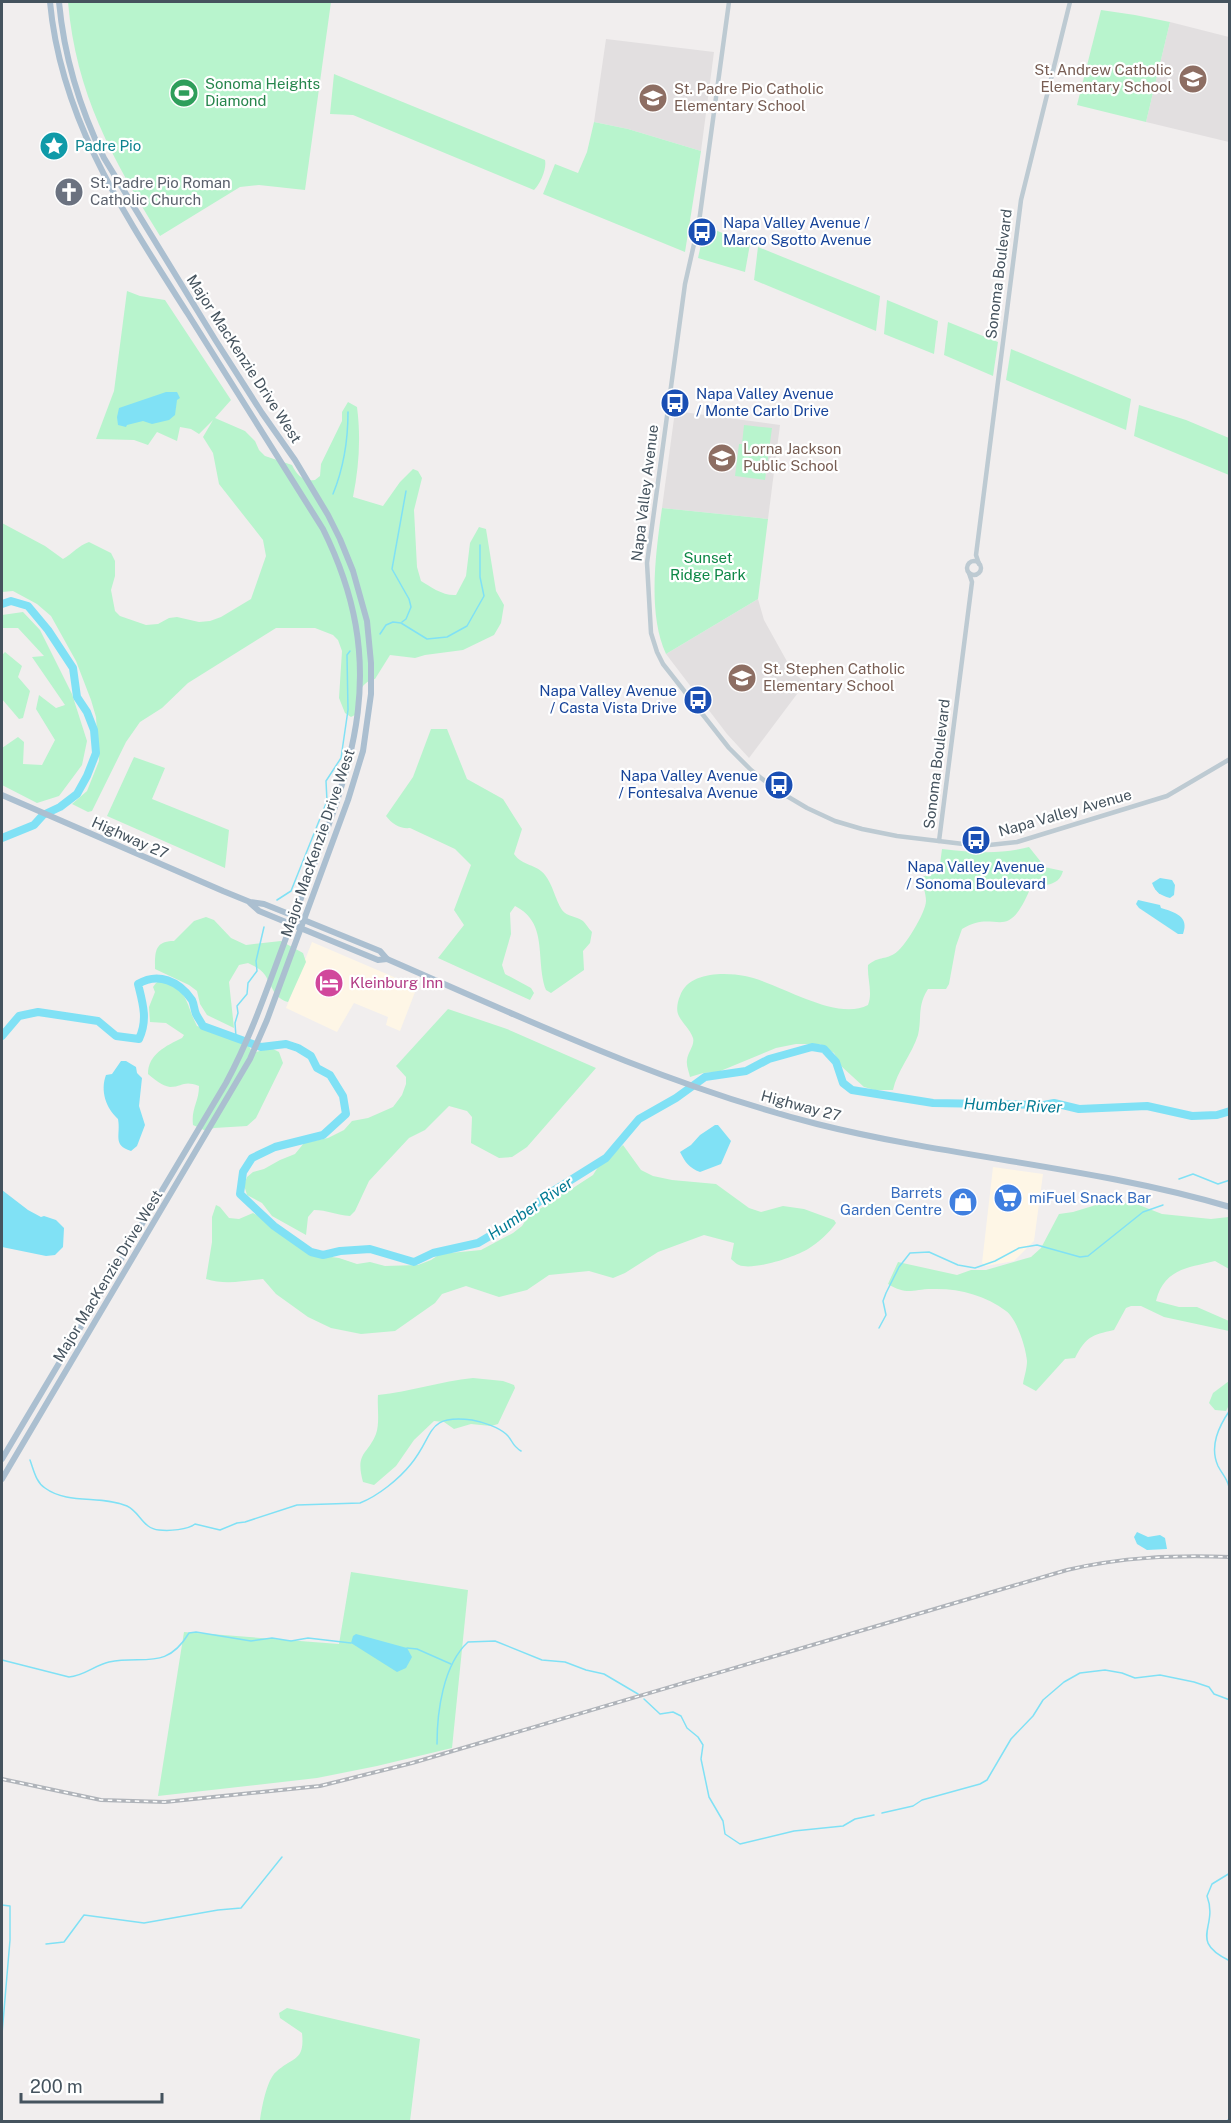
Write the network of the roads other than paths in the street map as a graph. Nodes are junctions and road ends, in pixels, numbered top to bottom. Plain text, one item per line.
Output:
1 (50, 2) edge
2 (59, 2) edge
3 (729, 2) edge
4 (1070, 2) edge
5 (976, 555) junction
6 (970, 563) junction
7 (979, 564) junction
8 (969, 573) junction
9 (977, 574) junction
10 (972, 582) junction
11 (1230, 759) edge
12 (2, 795) edge
13 (939, 841) junction
14 (250, 902) junction
15 (294, 916) junction
16 (304, 920) junction
17 (291, 924) junction
18 (301, 928) junction
19 (387, 959) junction
20 (1230, 1207) edge
21 (2, 1459) edge
22 (2, 1479) edge

1 - 15 main road, Major MacKenzie Drive West
2 - 16 main road, Major MacKenzie Drive West
3 - 13 street, Napa Valley Avenue
4 - 5 street, Sonoma Boulevard
5 - 6 street, Sonoma Boulevard
5 - 7 street, Sonoma Boulevard
6 - 7 street
6 - 8 street
7 - 9 street
8 - 9 street
8 - 10 street, Sonoma Boulevard
9 - 10 street, Sonoma Boulevard
10 - 13 street, Sonoma Boulevard
11 - 13 street, Napa Valley Avenue
12 - 14 main road, Highway 27
14 - 15 main road, Highway 27
14 - 17 main road, Highway 27
15 - 16 main road, Highway 27
15 - 17 main road, Major MacKenzie Drive West
16 - 18 main road, Major MacKenzie Drive West
16 - 19 main road, Highway 27
17 - 18 main road, Highway 27
17 - 21 main road, Major MacKenzie Drive West
18 - 19 main road, Highway 27
18 - 22 main road, Major MacKenzie Drive West
19 - 20 main road, Highway 27

